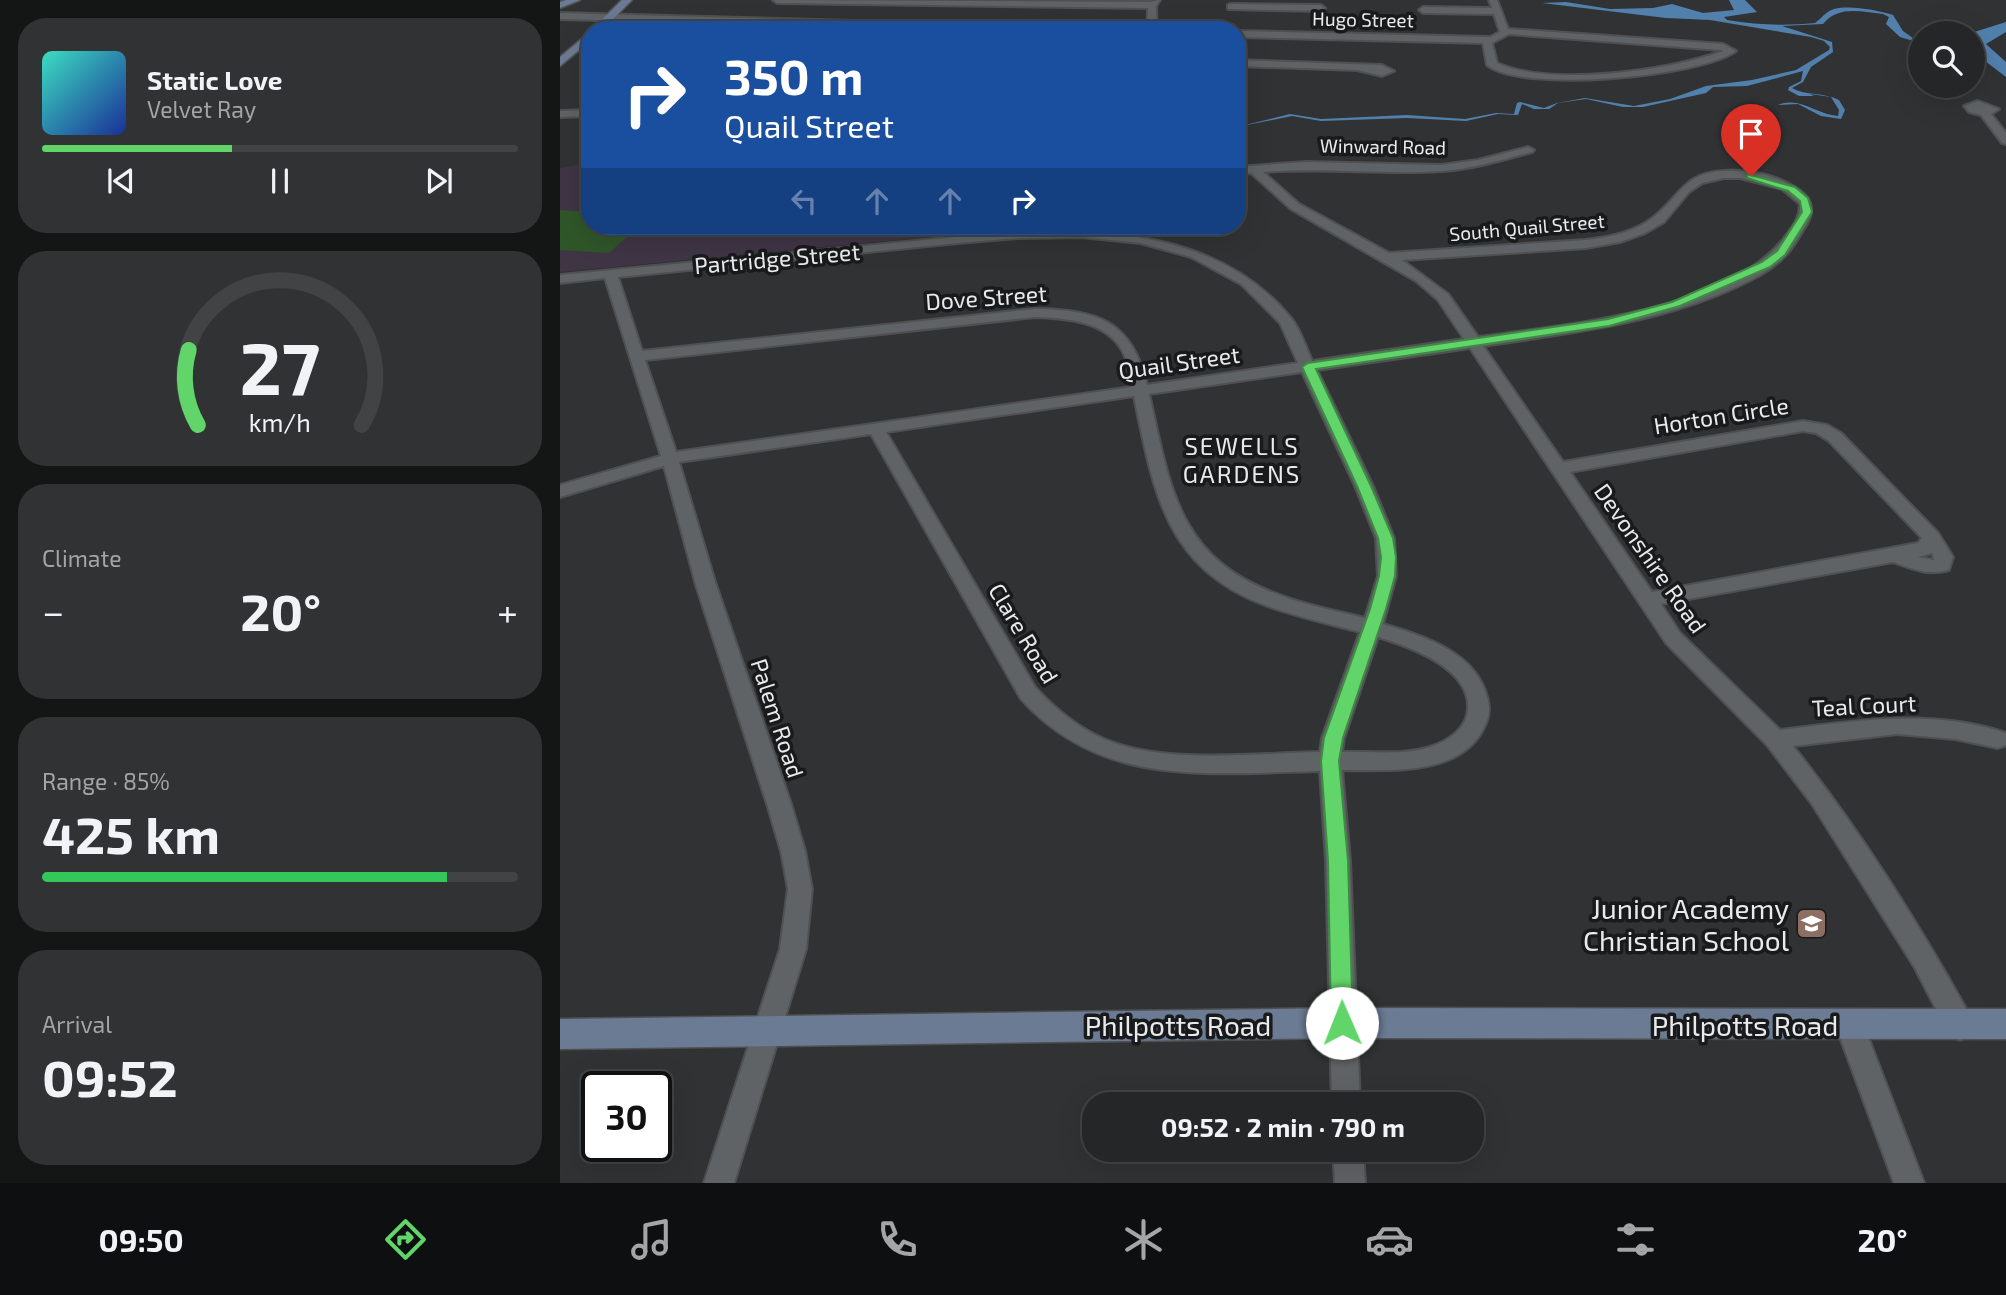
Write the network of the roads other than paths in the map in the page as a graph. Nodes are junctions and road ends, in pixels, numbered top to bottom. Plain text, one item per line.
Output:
1 (575, 0) edge
2 (627, 0) edge
3 (777, 0) edge
4 (823, 0) edge
5 (1493, 0) edge
6 (1155, 3) edge
7 (1058, 4) junction
8 (560, 5) edge
9 (1231, 7) dead end
10 (1423, 10) dead end
11 (1497, 11) junction
12 (560, 16) edge
13 (1320, 17) edge
14 (608, 18) junction
15 (605, 21) edge
16 (678, 21) edge
17 (800, 21) edge
18 (1051, 21) edge
19 (1153, 21) edge
20 (1504, 30) junction
21 (1246, 32) edge
22 (1488, 40) junction
23 (1689, 44) junction
24 (581, 49) edge
25 (1706, 57) junction
26 (1246, 63) edge
27 (560, 64) edge
28 (1356, 67) dead end
29 (581, 113) edge
30 (1985, 113) dead end
31 (560, 114) edge
32 (2006, 141) edge
33 (1528, 150) dead end
34 (1246, 170) edge
35 (1246, 171) edge
36 (1004, 235) edge
37 (1100, 235) edge
38 (1789, 242) joint
39 (1386, 257) junction
40 (610, 274) junction
41 (560, 279) edge
42 (1475, 343) junction
43 (637, 356) junction
44 (1308, 367) junction
45 (1141, 391) junction
46 (876, 428) junction
47 (670, 458) junction
48 (1559, 468) junction
49 (560, 491) edge
50 (1647, 600) junction
51 (1371, 629) junction
52 (1775, 739) junction
53 (1998, 739) dead end
54 (1330, 761) junction
55 (1342, 1023) junction
56 (2006, 1024) edge
57 (1850, 1026) junction
58 (1960, 1026) junction
59 (769, 1031) junction
60 (560, 1034) edge
61 (1345, 1092) edge
62 (1349, 1162) edge
63 (719, 1183) edge
64 (1350, 1183) edge
65 (1909, 1183) edge

1 - 8 street
2 - 14 street
3 - 4 street
4 - 7 street
4 - 17 street
5 - 11 street
6 - 7 street
6 - 19 street
7 - 18 street
9 - 13 street
10 - 11 street
11 - 20 street
12 - 14 street
13 - 21 street, Hugo Street
13 - 22 street, Hugo Street
14 - 15 street
14 - 16 street
20 - 22 street
20 - 23 street
22 - 25 street
23 - 25 street
23 - 25 street
24 - 27 street
26 - 28 street
29 - 31 street
30 - 32 street
33 - 34 street, Winward Road
35 - 39 street, Devonshire Road
36 - 40 street, Partridge Street
37 - 44 street, Partridge Street
38 - 39 street, South Quail Street
38 - 42 street, Quail Street
39 - 42 street, Devonshire Road
40 - 41 street, Partridge Street
40 - 43 street, Palem Road
42 - 44 street, Quail Street
42 - 48 street, Devonshire Road
43 - 45 street, Dove Street
43 - 47 street, Palem Road
44 - 45 street, Quail Street
44 - 51 street, Partridge Street
45 - 46 street, Quail Street
45 - 51 street, Dove Street
46 - 47 street, Quail Street
46 - 54 street, Clare Road
47 - 49 street, Quail Street
47 - 59 street, Palem Road
48 - 50 street, Devonshire Road
48 - 50 street, Horton Circle
50 - 52 street, Devonshire Road
51 - 54 street, Partridge Street
51 - 54 street, Clare Road
52 - 53 street, Teal Court
52 - 58 street, Devonshire Road
54 - 55 street, Partridge Street
55 - 57 street, Philpotts Road
55 - 59 street, Philpotts Road
55 - 61 street, Partridge Street
56 - 58 street, Philpotts Road
57 - 58 street, Philpotts Road
57 - 65 street
59 - 60 street, Philpotts Road
59 - 63 street, Palem Road
62 - 64 street

